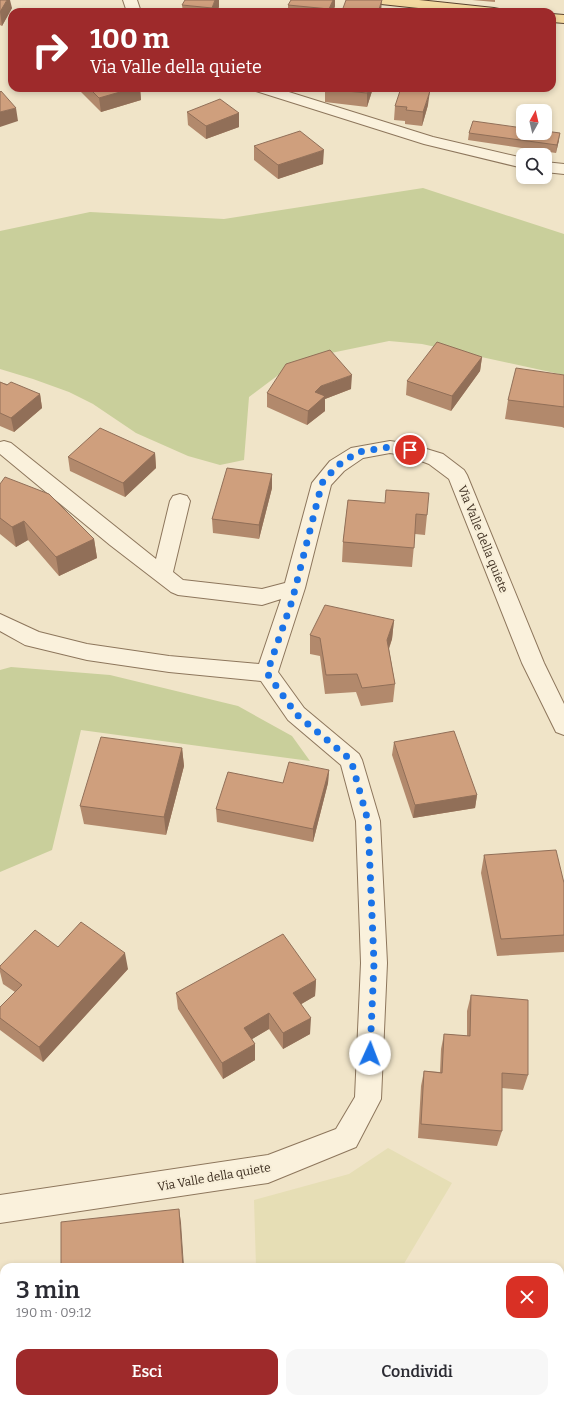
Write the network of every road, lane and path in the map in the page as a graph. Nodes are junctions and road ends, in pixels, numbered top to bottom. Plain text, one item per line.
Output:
1 (381, 0) edge
2 (456, 8) edge
3 (273, 92) edge
4 (516, 161) edge
5 (552, 168) edge
6 (564, 169) edge
7 (4, 448) dead end
8 (180, 501) dead end
9 (162, 575) junction
10 (295, 588) junction
11 (0, 622) edge
12 (267, 673) junction
13 (564, 726) edge
14 (0, 1209) edge

1 - 2 main road
3 - 4 street
5 - 6 street
7 - 9 street
8 - 9 street
9 - 10 street
10 - 12 street, Via Valle della quiete
10 - 13 street, Via Valle della quiete
11 - 12 street
12 - 14 street, Via Valle della quiete

